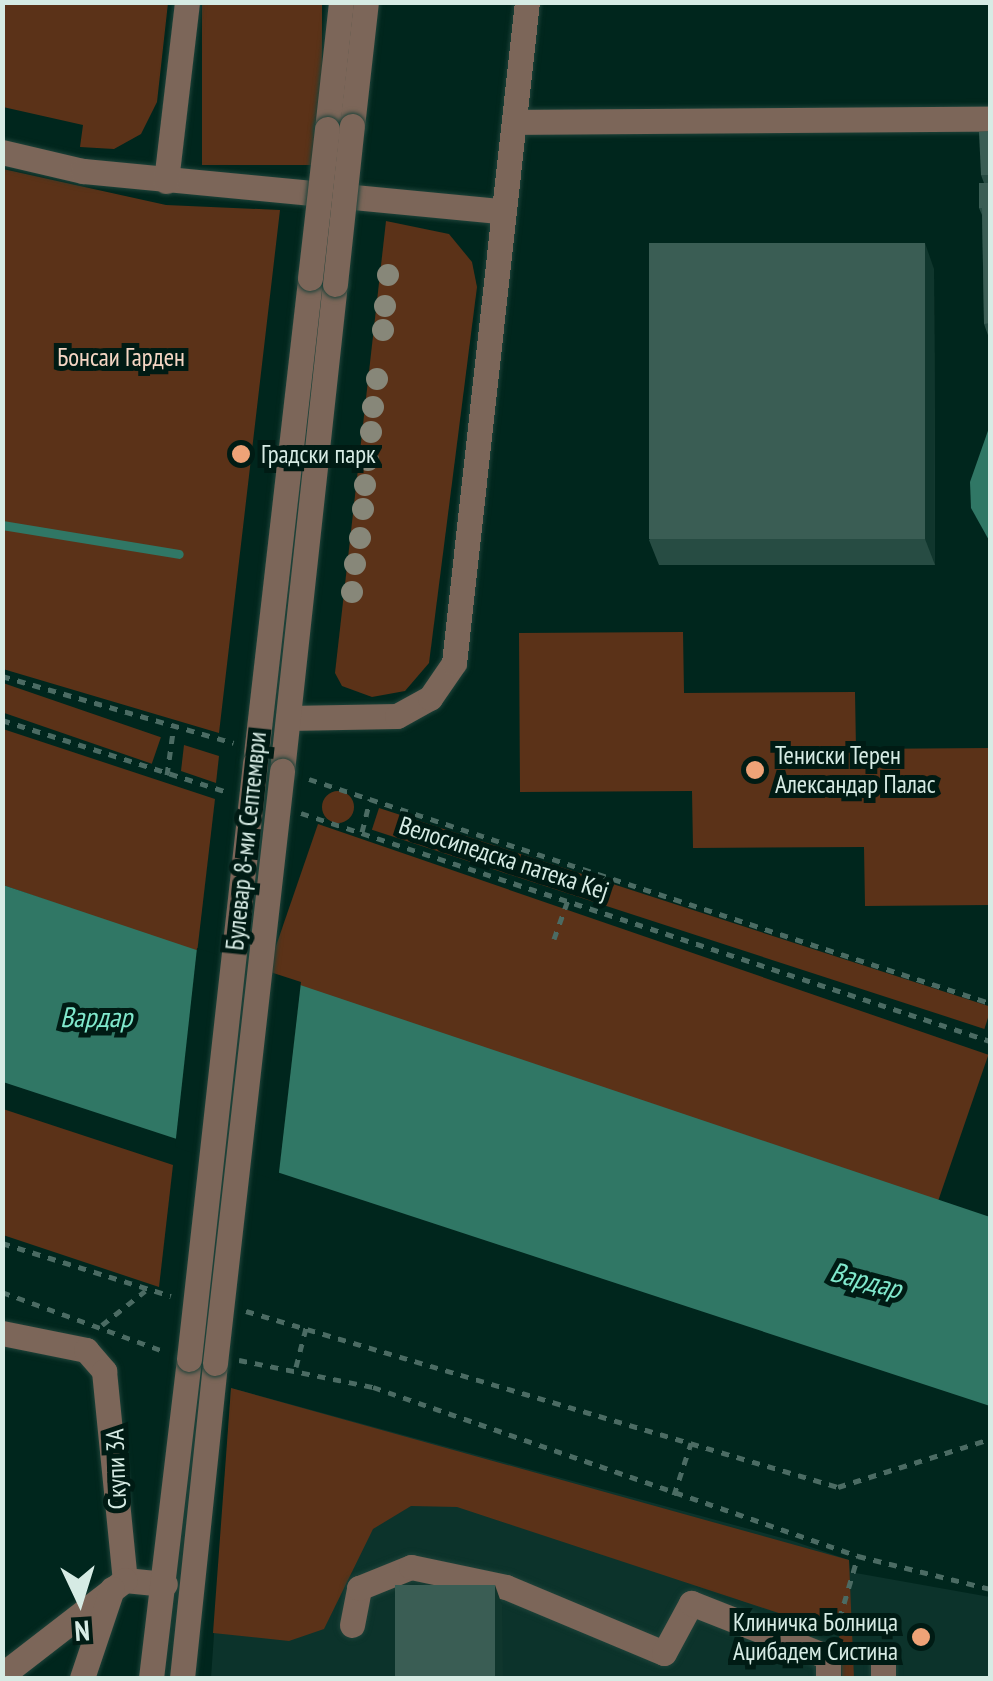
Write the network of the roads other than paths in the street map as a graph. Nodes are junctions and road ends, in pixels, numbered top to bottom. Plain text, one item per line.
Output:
1 (187, 2) edge
2 (342, 2) edge
3 (366, 2) edge
4 (527, 2) edge
5 (990, 119) edge
6 (516, 122) junction
7 (339, 128) junction
8 (2, 152) edge
9 (166, 181) junction
10 (502, 211) junction
11 (323, 281) junction
12 (288, 718) junction
13 (2, 1333) edge
14 (165, 1584) junction
15 (118, 1585) junction
16 (352, 1624) dead end
17 (828, 1668) edge
18 (2, 1675) edge
19 (82, 1678) edge
20 (152, 1678) edge
21 (182, 1678) edge

1 - 9 street
2 - 7 street, Булевар 8-ми Септември
3 - 7 street, Булевар 8-ми Септември
4 - 6 street
5 - 6 street
6 - 10 street
7 - 11 street, Булевар 8-ми Септември, bridge
8 - 9 street
9 - 10 street
10 - 12 street
11 - 12 street, Булевар 8-ми Септември
11 - 14 street, Булевар 8-ми Септември, bridge
12 - 21 street, Булевар 8-ми Септември, bridge
13 - 15 street, Скупи 3А
14 - 15 street
14 - 20 street, Булевар 8-ми Септември
15 - 18 street
15 - 19 street
16 - 17 street

